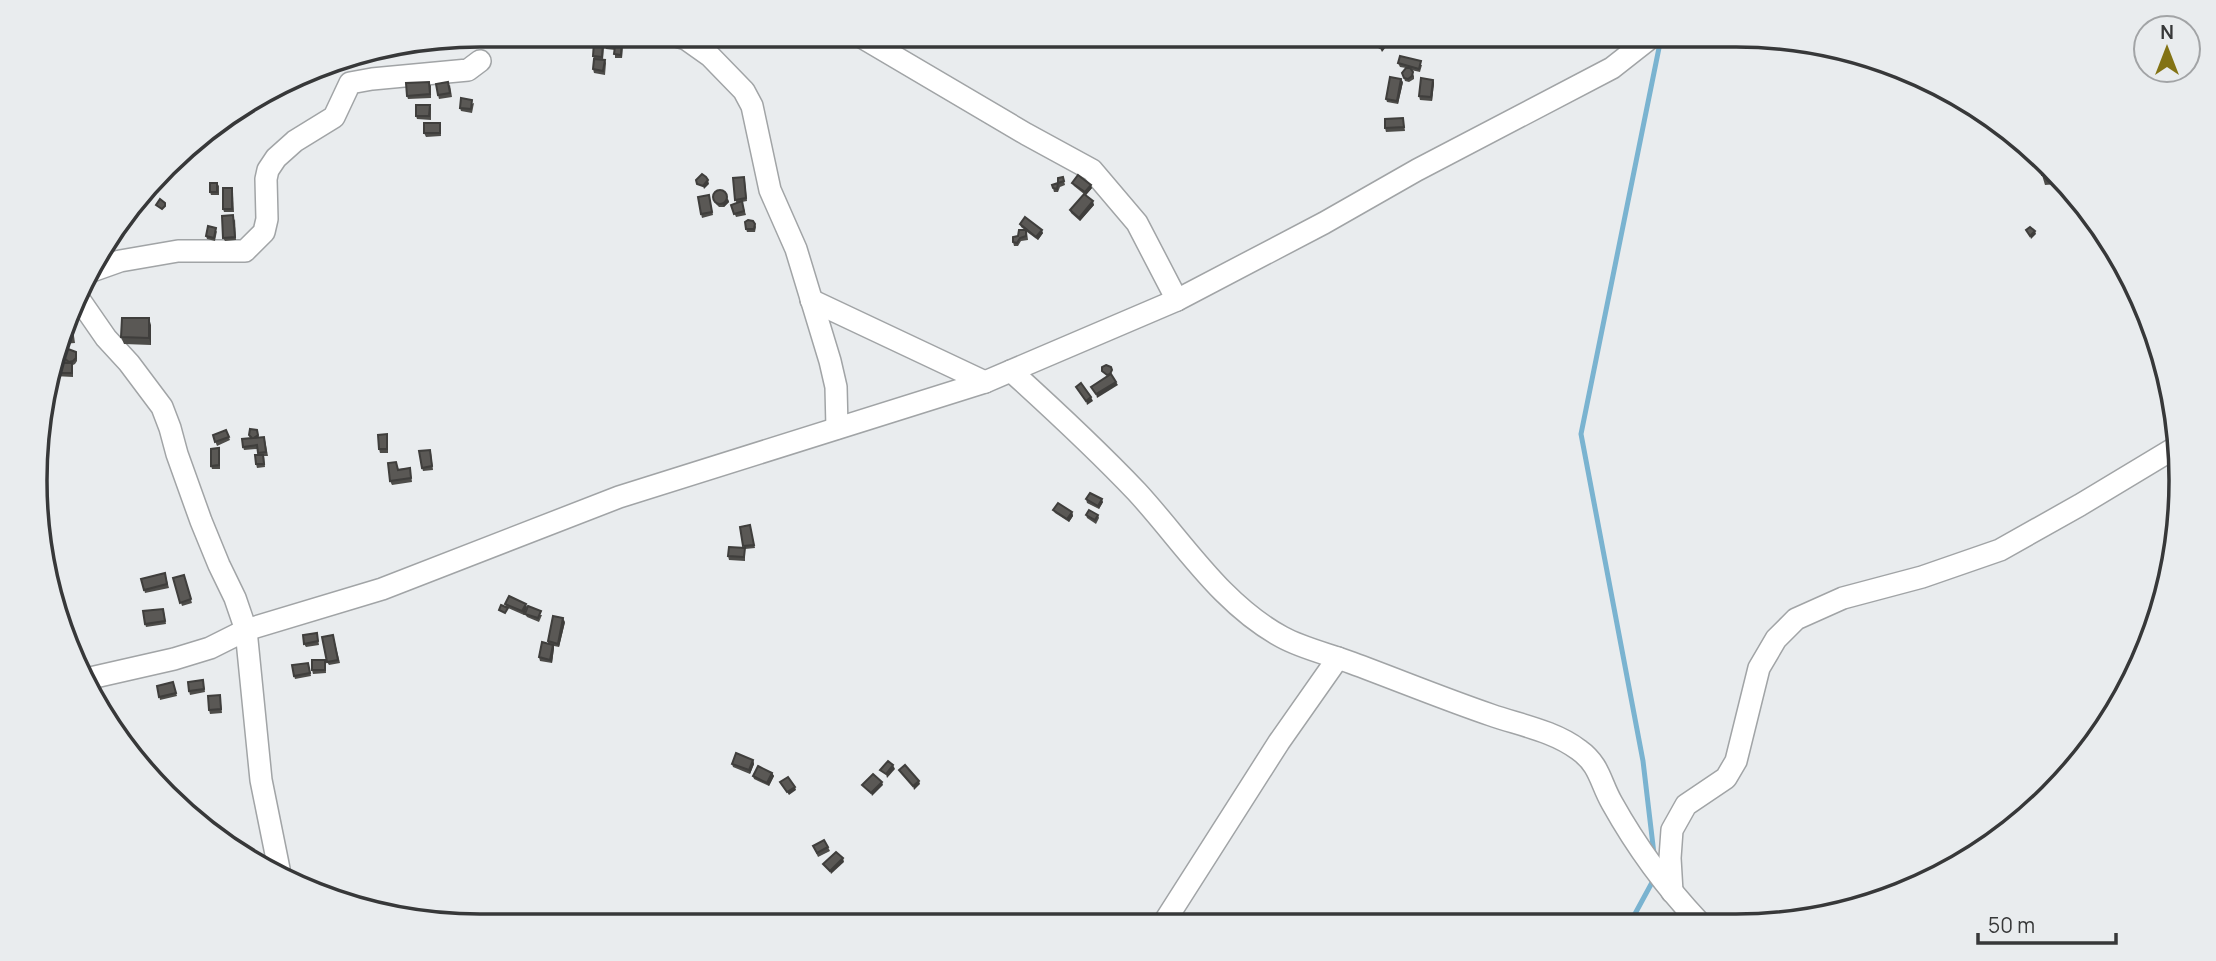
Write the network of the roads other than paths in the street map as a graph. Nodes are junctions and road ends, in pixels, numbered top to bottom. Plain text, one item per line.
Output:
1 (700, 47) edge
2 (878, 47) edge
3 (1639, 47) edge
4 (480, 61) dead end
5 (104, 267) edge
6 (811, 300) junction
7 (1177, 300) junction
8 (84, 306) edge
9 (1012, 371) junction
10 (985, 382) junction
11 (837, 428) junction
12 (2168, 452) edge
13 (246, 631) junction
14 (1338, 658) junction
15 (95, 677) edge
16 (278, 863) edge
17 (1672, 892) junction
18 (1169, 914) edge
19 (1692, 914) edge

1 - 6 street
2 - 7 street
3 - 7 street
4 - 5 street
6 - 10 street
6 - 11 street
7 - 9 street
8 - 13 street
9 - 10 street
9 - 14 street
10 - 11 street
11 - 13 street
12 - 17 street
13 - 15 street
13 - 16 street
14 - 17 street
14 - 18 street
17 - 19 street

